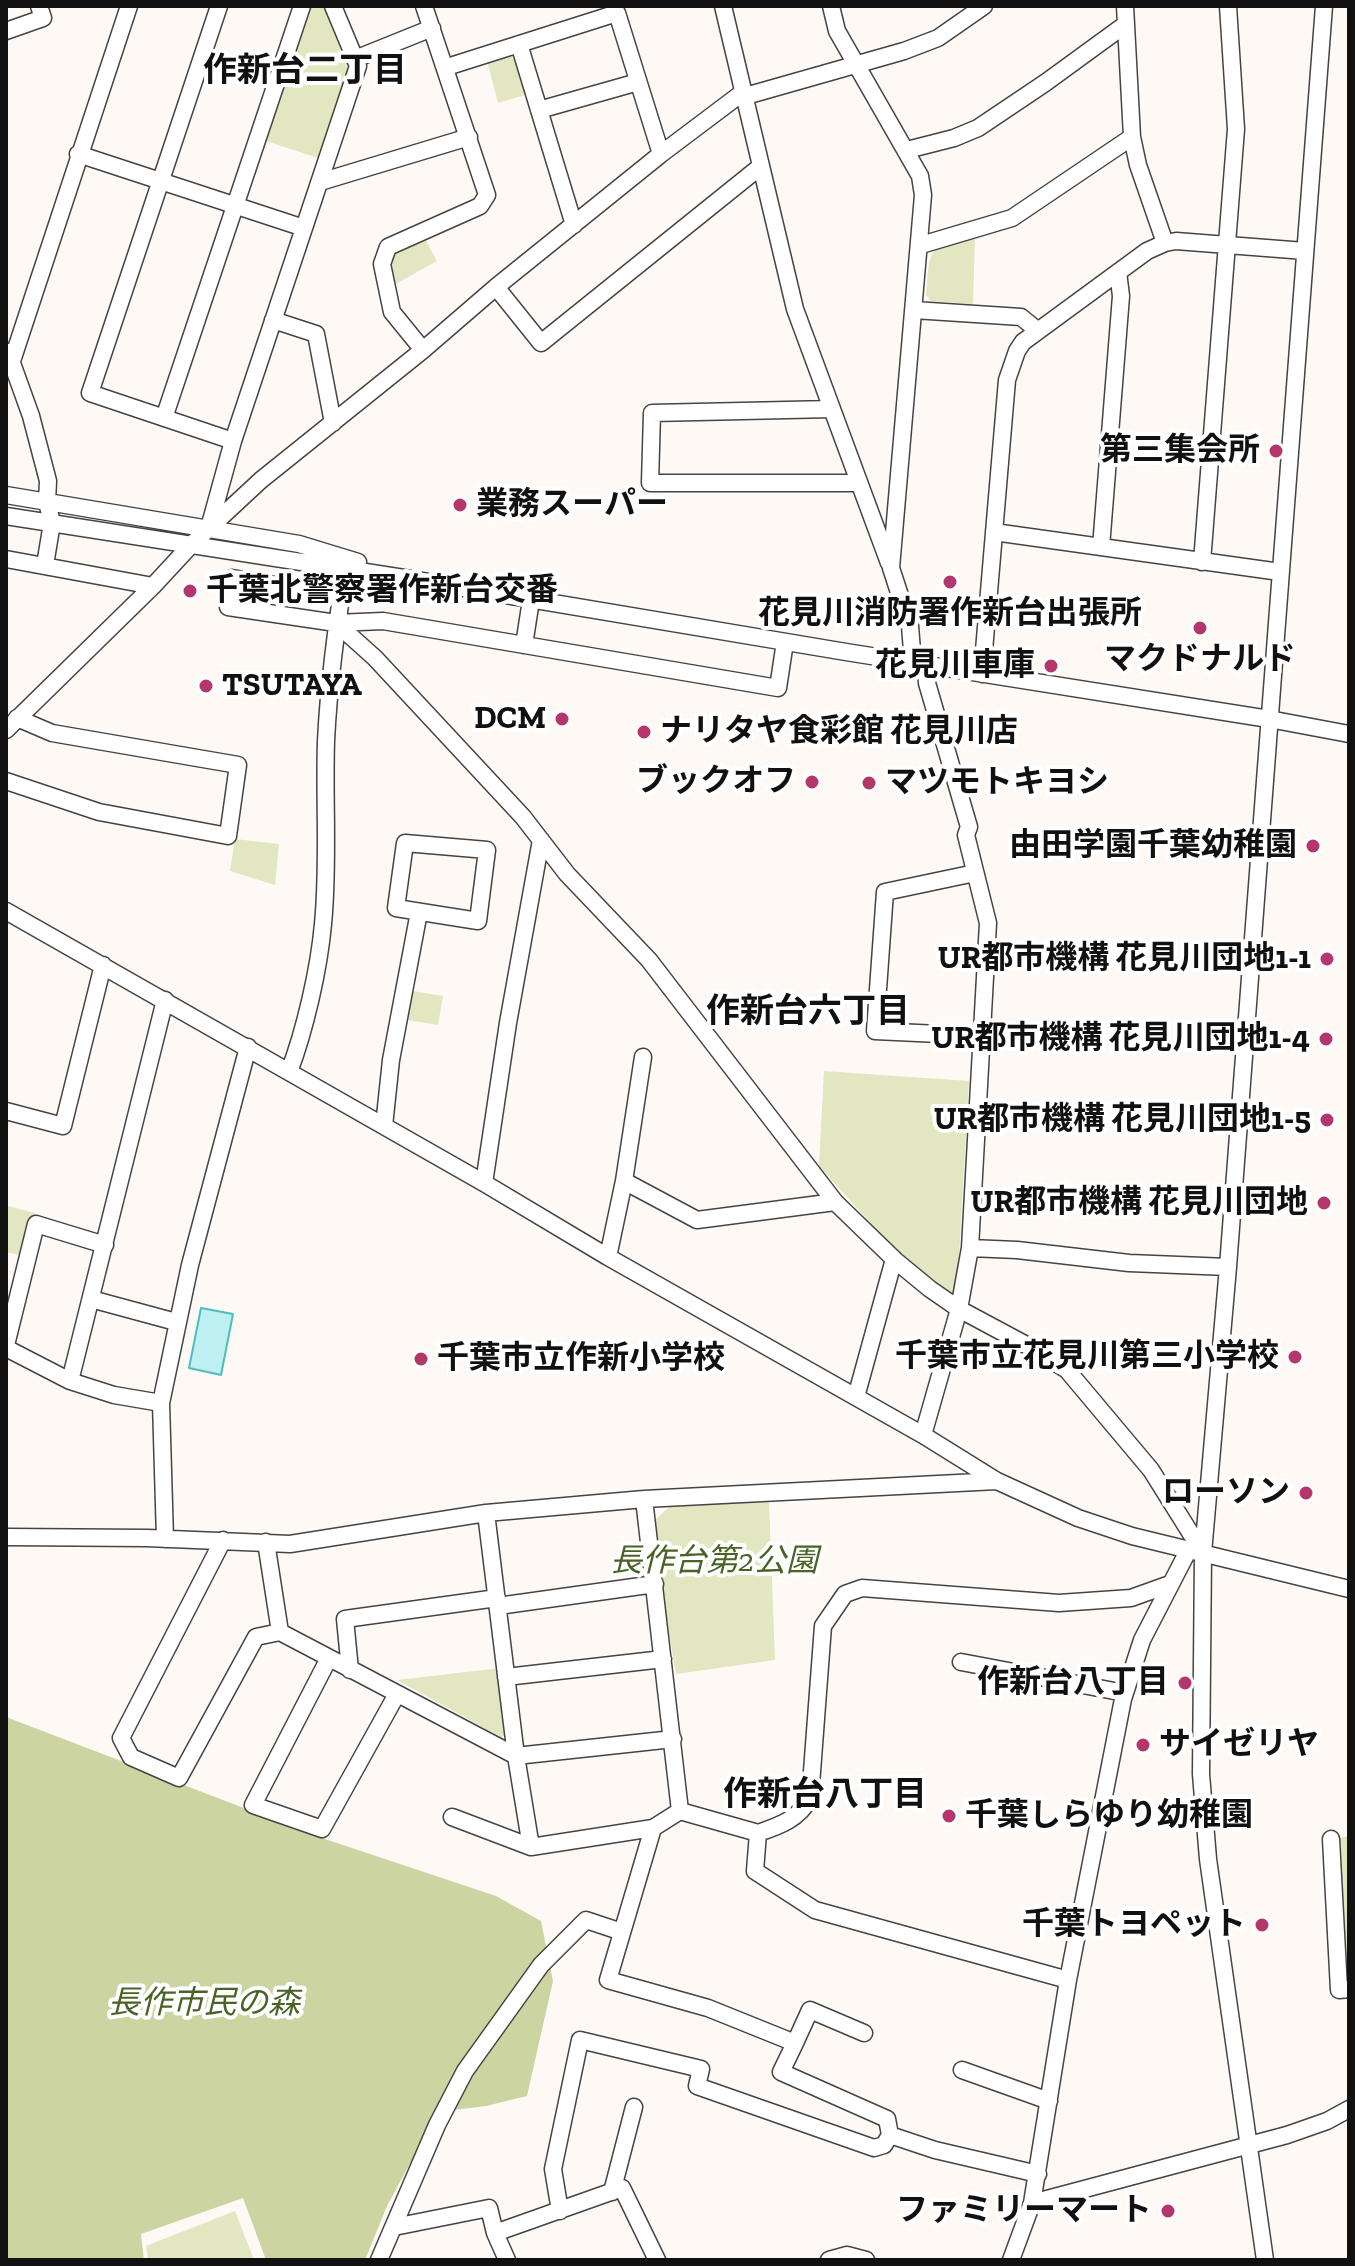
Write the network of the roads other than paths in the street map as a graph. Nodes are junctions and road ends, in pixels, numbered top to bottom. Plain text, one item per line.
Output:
1 (39, 6) edge
2 (129, 6) edge
3 (219, 6) edge
4 (302, 6) edge
5 (333, 6) edge
6 (424, 6) edge
7 (723, 6) edge
8 (831, 6) edge
9 (984, 6) edge
10 (1125, 6) edge
11 (1228, 6) edge
12 (1324, 6) edge
13 (1126, 24) junction
14 (432, 28) junction
15 (6, 31) edge
16 (519, 44) junction
17 (355, 59) junction
18 (855, 65) junction
19 (447, 67) junction
20 (638, 82) junction
21 (742, 95) junction
22 (539, 110) junction
23 (469, 137) junction
24 (1132, 137) junction
25 (907, 150) junction
26 (78, 154) junction
27 (661, 154) junction
28 (761, 166) junction
29 (162, 180) junction
30 (320, 182) junction
31 (235, 206) junction
32 (574, 225) junction
33 (304, 228) junction
34 (1165, 243) junction
35 (921, 245) junction
36 (1228, 245) junction
37 (1305, 251) junction
38 (1118, 272) junction
39 (496, 287) junction
40 (914, 310) junction
41 (273, 320) junction
42 (1037, 330) junction
43 (423, 350) junction
44 (9, 354) edge
45 (832, 409) junction
46 (164, 418) junction
47 (333, 423) junction
48 (233, 441) junction
49 (858, 483) junction
50 (6, 495) edge
51 (47, 502) junction
52 (6, 516) edge
53 (52, 523) junction
54 (209, 529) junction
55 (994, 532) junction
56 (191, 545) junction
57 (1101, 547) junction
58 (6, 559) edge
59 (1202, 562) junction
60 (346, 564) junction
61 (45, 565) junction
62 (891, 568) junction
63 (1280, 572) junction
64 (153, 586) junction
65 (341, 596) junction
66 (531, 600) junction
67 (336, 623) junction
68 (785, 642) junction
69 (524, 645) junction
70 (920, 664) junction
71 (982, 674) junction
72 (1269, 719) junction
73 (12, 724) edge
74 (1349, 734) edge
75 (6, 781) edge
76 (541, 840) junction
77 (975, 873) junction
78 (6, 911) edge
79 (419, 912) junction
80 (103, 965) junction
81 (165, 1000) junction
82 (982, 1036) junction
83 (248, 1047) junction
84 (643, 1057) dead end
85 (289, 1072) junction
86 (6, 1111) edge
87 (384, 1126) junction
88 (624, 1181) junction
89 (484, 1183) junction
90 (835, 1202) junction
91 (105, 1245) junction
92 (970, 1248) junction
93 (608, 1257) junction
94 (894, 1259) junction
95 (1228, 1267) junction
96 (91, 1299) junction
97 (959, 1309) junction
98 (176, 1322) junction
99 (6, 1346) edge
100 (70, 1381) junction
101 (856, 1397) junction
102 (161, 1403) junction
103 (923, 1435) junction
104 (997, 1481) junction
105 (644, 1499) junction
106 (486, 1513) junction
107 (6, 1537) edge
108 (165, 1539) junction
109 (223, 1540) junction
110 (266, 1542) junction
111 (1196, 1552) junction
112 (655, 1584) junction
113 (1170, 1584) junction
114 (1349, 1589) edge
115 (497, 1602) junction
116 (280, 1632) junction
117 (329, 1658) junction
118 (663, 1659) junction
119 (961, 1662) dead end
120 (350, 1670) junction
121 (506, 1677) junction
122 (1125, 1693) junction
123 (397, 1694) junction
124 (673, 1739) junction
125 (516, 1756) junction
126 (680, 1811) junction
127 (452, 1817) dead end
128 (653, 1828) junction
129 (758, 1833) junction
130 (1331, 1839) dead end
131 (531, 1847) junction
132 (622, 1932) junction
133 (1068, 1980) junction
134 (1349, 1989) edge
135 (864, 2033) dead end
136 (795, 2043) junction
137 (962, 2070) dead end
138 (1049, 2101) junction
139 (634, 2107) dead end
140 (1349, 2109) edge
141 (890, 2135) junction
142 (1249, 2146) junction
143 (1038, 2174) junction
144 (612, 2192) junction
145 (1032, 2203) junction
146 (560, 2211) junction
147 (394, 2227) junction
148 (495, 2233) junction
149 (846, 2257) edge
150 (379, 2260) edge
151 (507, 2260) edge
152 (657, 2260) edge
153 (829, 2260) edge
154 (866, 2260) edge
155 (1011, 2260) edge
156 (1265, 2260) edge

1 - 15 street
2 - 26 street
3 - 29 street
4 - 31 street
5 - 17 street
6 - 14 street
7 - 21 street
8 - 18 street
9 - 18 street
10 - 13 street
11 - 36 street
12 - 37 street
13 - 24 street
13 - 25 street
14 - 17 street
14 - 19 street
16 - 19 street
16 - 20 street
16 - 22 street
17 - 30 street
18 - 21 street
18 - 25 street
19 - 23 street
20 - 22 street
20 - 27 street
21 - 27 street
21 - 28 street
22 - 32 street
23 - 30 street
23 - 43 street
24 - 34 street
24 - 35 street
25 - 35 street
26 - 29 street
26 - 44 street
27 - 32 street
28 - 39 street
28 - 45 street
29 - 31 street
29 - 46 street
30 - 33 street
31 - 33 street
31 - 46 street
32 - 39 street
33 - 41 street
34 - 36 street
34 - 38 street
35 - 40 street
36 - 37 street
36 - 59 street
37 - 63 street
38 - 42 street
38 - 57 street
39 - 43 street
40 - 42 street
40 - 62 street
41 - 47 street
41 - 48 street
42 - 55 street
43 - 47 street
44 - 51 street
45 - 49 street
45 - 49 street
46 - 48 street
47 - 54 street
48 - 54 street
49 - 62 street
50 - 51 street
51 - 53 street
51 - 54 street
52 - 53 street
53 - 56 street
53 - 61 street
54 - 56 street
54 - 60 street
55 - 57 street
55 - 71 street
56 - 60 street
56 - 64 street
57 - 59 street
58 - 61 street
59 - 63 street
60 - 65 street
60 - 66 street
61 - 64 street
62 - 70 street
63 - 72 street
64 - 73 street
65 - 67 street
65 - 67 street
66 - 68 street
66 - 69 street
67 - 69 street
67 - 76 street
67 - 85 street
68 - 69 street
68 - 70 street
70 - 71 street
70 - 77 street
71 - 72 street
72 - 74 street
72 - 95 street
73 - 75 street
76 - 89 street
76 - 90 street
77 - 82 street
77 - 82 street
78 - 80 street
79 - 79 street
79 - 87 street
80 - 81 street
80 - 86 street
81 - 83 street
81 - 91 street
82 - 92 street
83 - 85 street
83 - 98 street
84 - 88 street
85 - 87 street
87 - 89 street
88 - 90 street
88 - 93 street
89 - 93 street
90 - 94 street
91 - 96 street
91 - 99 street
92 - 95 street
92 - 97 street
93 - 101 street
94 - 97 street
94 - 101 street
95 - 111 street
96 - 98 street
96 - 100 street
97 - 103 street
97 - 111 street
98 - 102 street
99 - 100 street
100 - 102 street
101 - 103 street
102 - 108 street
103 - 104 street
104 - 105 street
104 - 111 street
105 - 106 street
105 - 112 street
106 - 110 street
106 - 115 street
107 - 108 street
108 - 109 street
109 - 110 street
109 - 116 street
110 - 116 street
111 - 113 street
111 - 114 street
111 - 142 street
112 - 115 street
112 - 118 street
113 - 122 street
113 - 129 street
115 - 120 street
115 - 121 street
116 - 117 street
117 - 120 street
117 - 123 street
118 - 121 street
118 - 124 street
119 - 122 street
120 - 123 street
121 - 125 street
122 - 133 street
123 - 125 street
124 - 125 street
124 - 126 street
125 - 131 street
126 - 128 street
126 - 129 street
127 - 131 street
128 - 131 street
128 - 132 street
129 - 133 street
130 - 134 street
132 - 136 street
132 - 147 street
133 - 138 street
135 - 136 street
136 - 141 street
137 - 138 street
138 - 143 street
139 - 144 street
140 - 142 street
141 - 143 street
141 - 146 street
142 - 145 street
142 - 156 street
143 - 145 street
144 - 146 street
144 - 152 street
145 - 155 street
146 - 148 street
147 - 148 street
147 - 150 street
148 - 151 street
149 - 153 street
149 - 154 street

